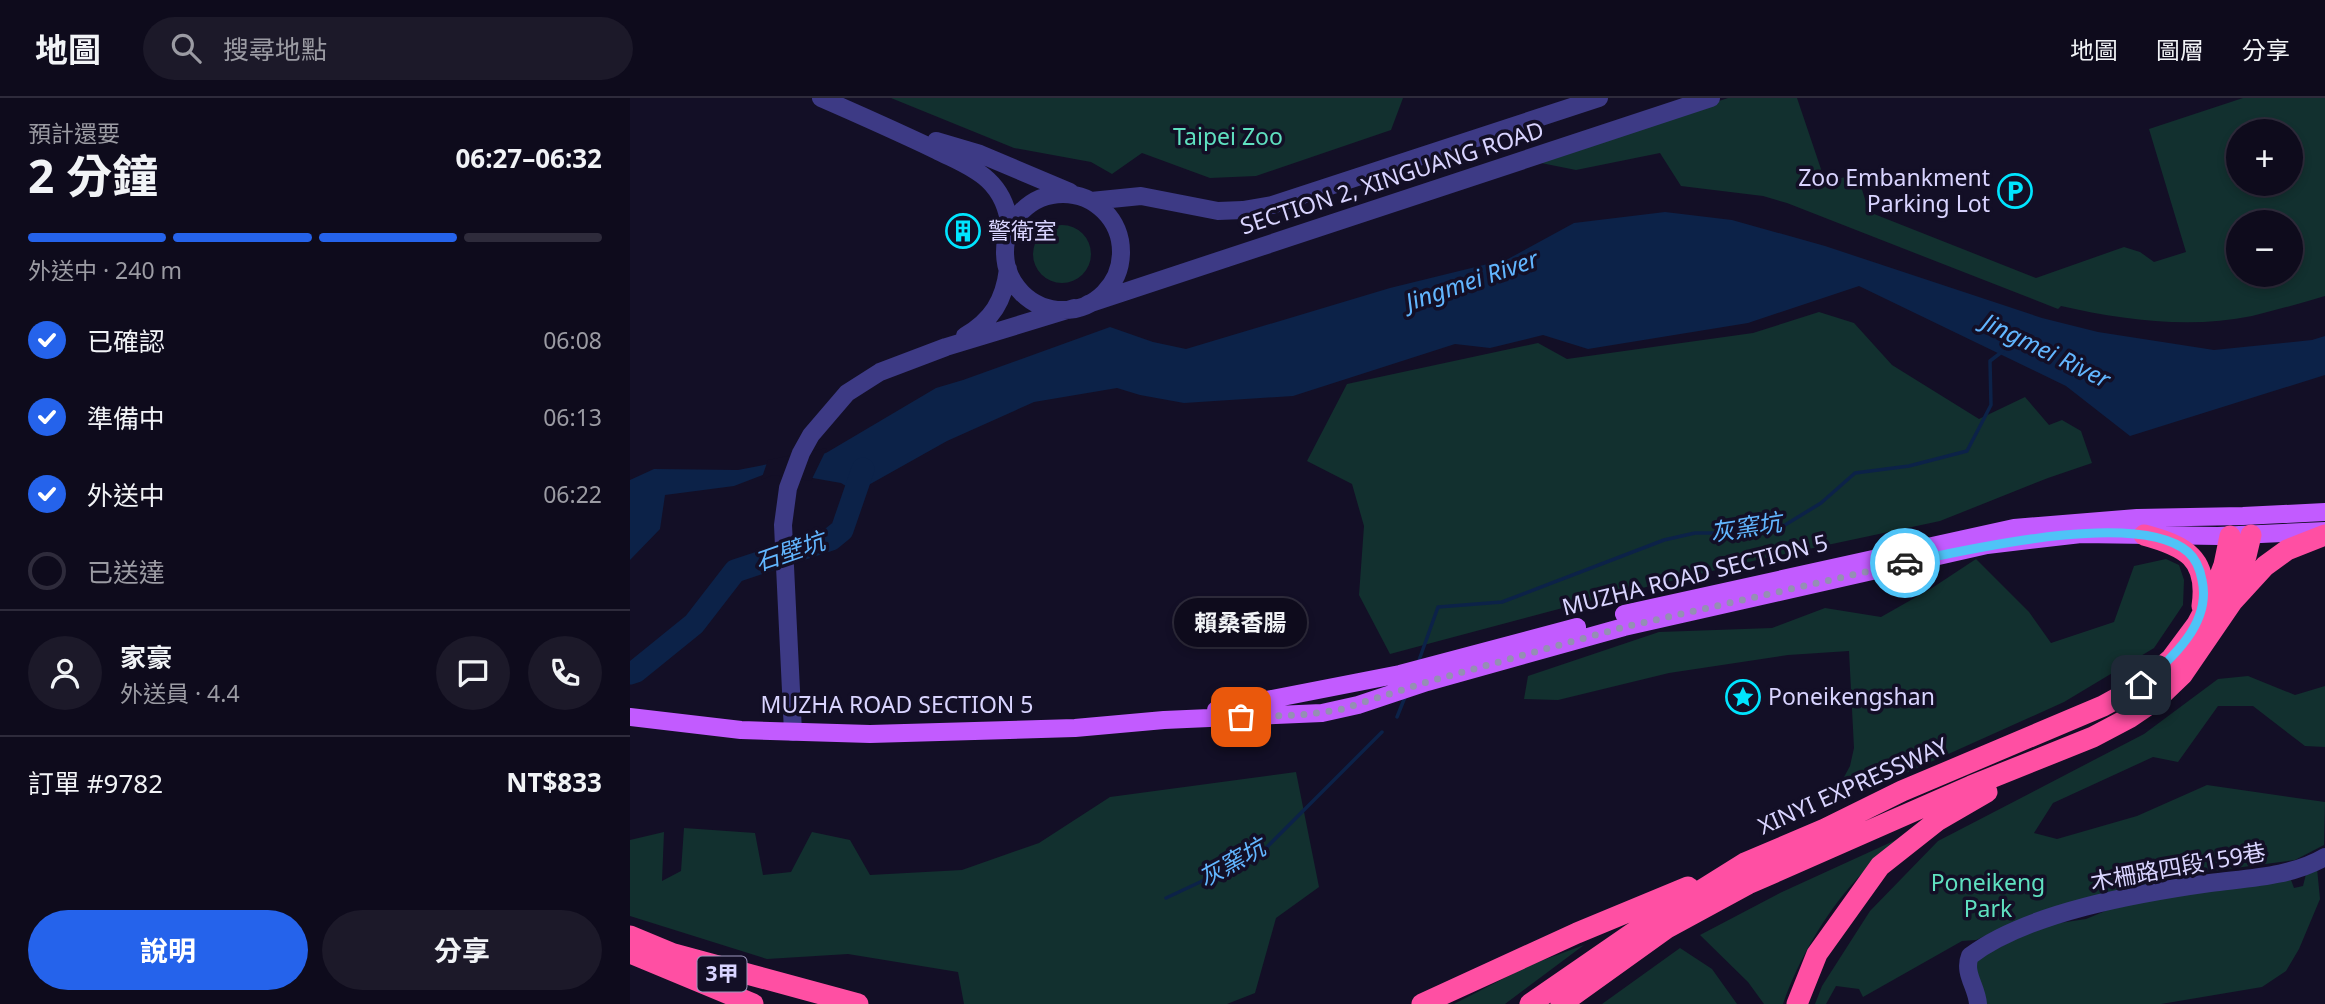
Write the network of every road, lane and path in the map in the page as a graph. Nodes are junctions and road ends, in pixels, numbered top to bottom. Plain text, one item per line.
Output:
1 (821, 98) edge
2 (1599, 98) edge
3 (1711, 98) edge
4 (889, 127) junction
5 (1085, 199) junction
6 (1010, 228) junction
7 (1008, 269) junction
8 (1081, 306) junction
9 (946, 347) junction
10 (2325, 512) edge
11 (2241, 529) junction
12 (2325, 533) edge
13 (2144, 535) junction
14 (2204, 629) junction
15 (1391, 684) junction
16 (1307, 692) junction
17 (1300, 715) junction
18 (631, 719) edge
19 (1164, 720) junction
20 (793, 732) junction
21 (2049, 755) junction
22 (2325, 857) edge
23 (1745, 863) junction
24 (634, 943) edge
25 (630, 961) edge
26 (665, 965) junction
27 (718, 1004) edge
28 (753, 1004) edge
29 (804, 1004) edge
30 (858, 1004) edge
31 (1422, 1004) edge
32 (1530, 1004) edge
33 (1561, 1004) edge
34 (1797, 1004) edge
35 (1978, 1004) edge

1 - 4 street, SECTION 2, XINGUANG ROAD
2 - 5 street, SECTION 2, XINGUANG ROAD
3 - 8 street, SECTION 2, XINGUANG ROAD
4 - 5 street, SECTION 2, XINGUANG ROAD
4 - 6 street, SECTION 2, XINGUANG ROAD
5 - 6 street
5 - 8 street
6 - 7 street
7 - 8 street
7 - 9 street, SECTION 2, XINGUANG ROAD
8 - 9 street, SECTION 2, XINGUANG ROAD
9 - 20 street, SECTION 2, XINGUANG ROAD
10 - 11 main road
11 - 12 main road
11 - 13 main road, MUZHA ROAD SECTION 5
11 - 14 highway
11 - 15 main road, MUZHA ROAD SECTION 5
12 - 14 highway
13 - 14 highway
13 - 15 main road, MUZHA ROAD SECTION 5
14 - 21 highway, XINYI EXPRESSWAY
14 - 23 highway, XINYI EXPRESSWAY
15 - 16 main road, MUZHA ROAD SECTION 5
15 - 17 main road, MUZHA ROAD SECTION 5
16 - 17 main road
16 - 19 main road, MUZHA ROAD SECTION 5
17 - 19 main road, MUZHA ROAD SECTION 5
18 - 20 main road, MUZHA ROAD SECTION 5
19 - 20 main road, MUZHA ROAD SECTION 5
21 - 33 highway, XINYI EXPRESSWAY
21 - 34 highway
22 - 35 street, 木柵路四段159巷
23 - 31 highway
23 - 32 highway, XINYI EXPRESSWAY
24 - 26 highway, 3甲
25 - 26 highway
26 - 27 highway
26 - 28 highway, 3甲
26 - 29 highway, 3甲
26 - 30 highway

